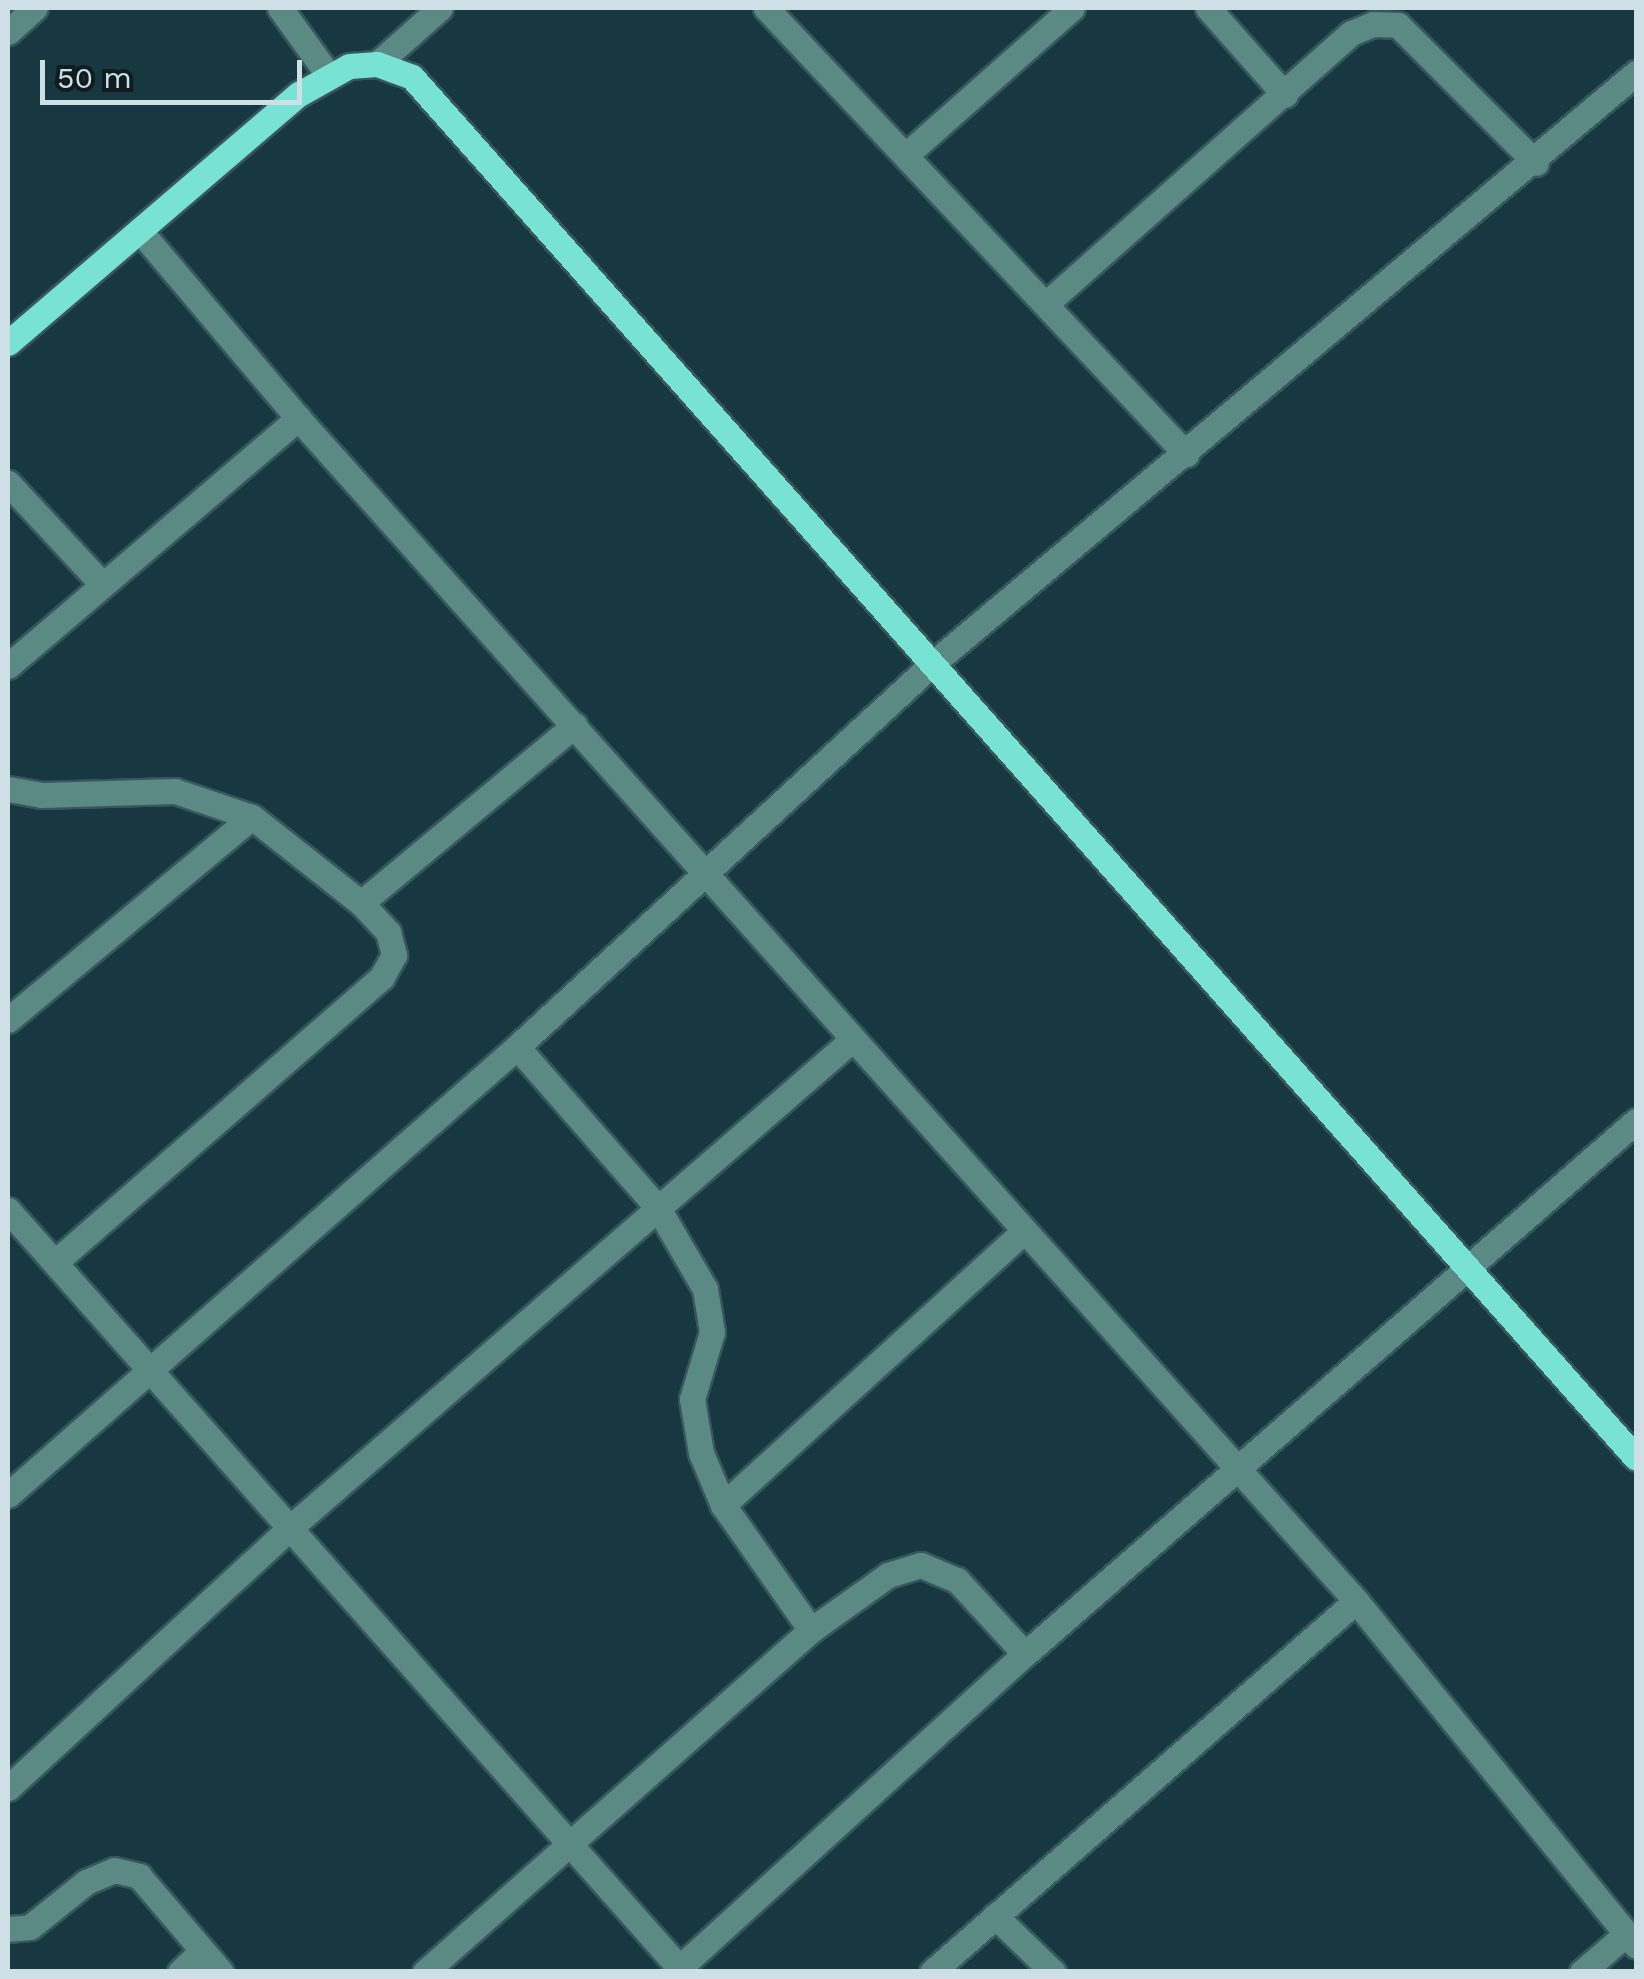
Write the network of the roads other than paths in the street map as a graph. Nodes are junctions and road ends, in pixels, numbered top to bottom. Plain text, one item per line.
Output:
1 (35, 8) edge
2 (280, 8) edge
3 (440, 8) edge
4 (766, 8) edge
5 (1072, 8) edge
6 (1208, 8) edge
7 (8, 32) edge
8 (377, 64) junction
9 (1636, 73) edge
10 (329, 76) junction
11 (1285, 95) junction
12 (907, 154) junction
13 (1536, 163) junction
14 (140, 231) junction
15 (1048, 302) junction
16 (8, 343) edge
17 (298, 418) junction
18 (1186, 454) junction
19 (8, 483) edge
20 (101, 583) junction
21 (8, 666) edge
22 (931, 666) junction
23 (575, 725) junction
24 (8, 789) edge
25 (252, 817) junction
26 (707, 870) junction
27 (361, 904) junction
28 (8, 1020) edge
29 (853, 1039) junction
30 (517, 1047) junction
31 (1636, 1121) edge
32 (658, 1208) junction
33 (8, 1210) edge
34 (1024, 1230) junction
35 (55, 1262) junction
36 (1470, 1269) junction
37 (152, 1372) junction
38 (1636, 1458) edge
39 (1239, 1473) junction
40 (8, 1495) edge
41 (724, 1505) junction
42 (291, 1528) junction
43 (1356, 1601) junction
44 (811, 1630) junction
45 (1026, 1654) junction
46 (8, 1788) edge
47 (571, 1846) junction
48 (996, 1916) junction
49 (8, 1929) edge
50 (1632, 1940) edge
51 (202, 1951) junction
52 (679, 1970) edge
53 (180, 1972) edge
54 (221, 1972) edge
55 (425, 1972) edge
56 (932, 1972) edge
57 (1053, 1972) edge
58 (1582, 1972) edge

1 - 7 street
2 - 10 street
3 - 8 street
4 - 12 street
5 - 12 street
6 - 11 street
8 - 10 main road
8 - 22 main road
9 - 13 street
10 - 14 main road
11 - 13 street
11 - 15 street
12 - 15 street
13 - 18 street
14 - 16 main road
14 - 17 street
15 - 18 street
17 - 20 street
17 - 23 street
18 - 22 street
19 - 20 street
20 - 21 street
22 - 26 street
22 - 36 main road
23 - 26 street
23 - 27 street
24 - 25 street
25 - 27 street
25 - 28 street
26 - 29 street
26 - 30 street
27 - 35 street
29 - 32 street
29 - 34 street
30 - 32 street
30 - 37 street
31 - 36 street
32 - 41 street
32 - 42 street
33 - 35 street
34 - 39 street
34 - 41 street
35 - 37 street
36 - 38 main road
36 - 39 street
37 - 40 street
37 - 42 street
39 - 43 street
39 - 45 street
41 - 44 street
42 - 46 street
42 - 47 street
43 - 48 street
43 - 50 street
44 - 45 street
44 - 47 street
45 - 52 street
47 - 52 street
47 - 55 street
48 - 56 street
48 - 57 street
49 - 51 street
50 - 58 street
51 - 53 street
51 - 54 street

